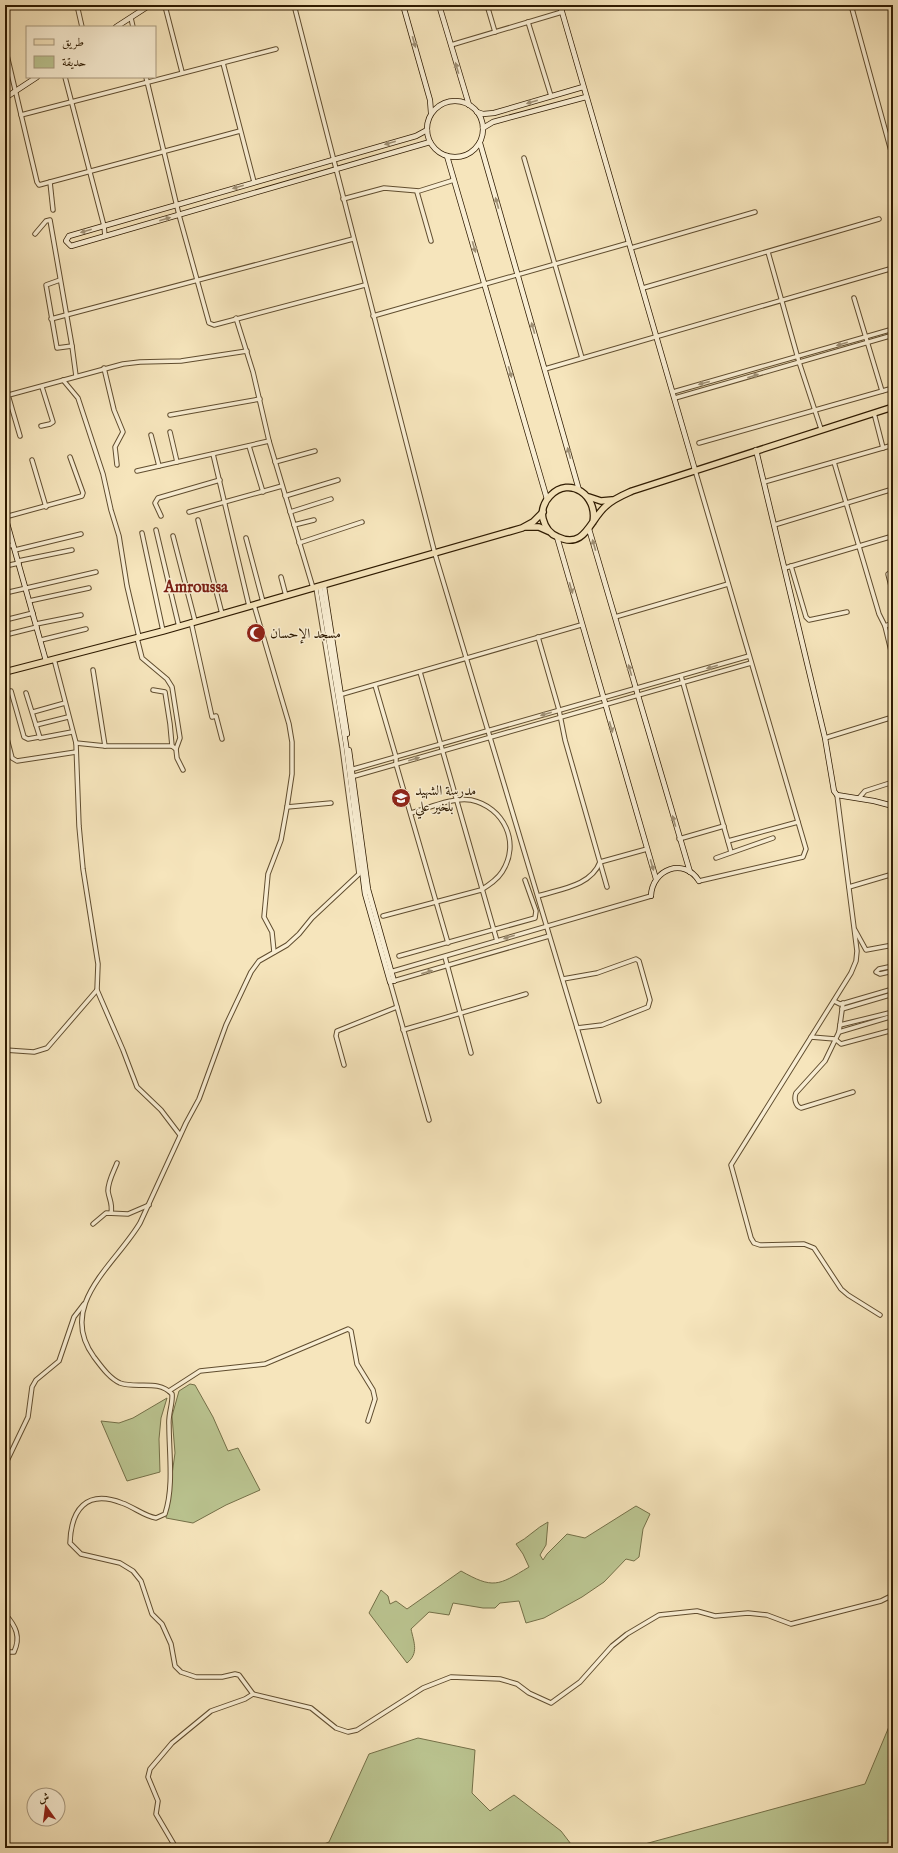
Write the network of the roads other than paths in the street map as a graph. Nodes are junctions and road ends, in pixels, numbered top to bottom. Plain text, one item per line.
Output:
1 (77, 5) edge
2 (150, 5) edge
3 (294, 5) edge
4 (403, 5) edge
5 (439, 5) edge
6 (487, 5) edge
7 (560, 5) edge
8 (851, 5) edge
9 (165, 6) edge
10 (562, 12) junction
11 (131, 18) junction
12 (528, 22) junction
13 (82, 26) edge
14 (118, 26) edge
15 (133, 26) edge
16 (495, 32) junction
17 (450, 45) junction
18 (5, 47) edge
19 (276, 49) dead end
20 (223, 63) junction
21 (182, 72) junction
22 (35, 78) edge
23 (65, 78) edge
24 (146, 78) edge
25 (147, 82) junction
26 (583, 87) junction
27 (16, 90) junction
28 (551, 96) junction
29 (586, 97) junction
30 (5, 98) edge
31 (71, 102) junction
32 (469, 105) junction
33 (477, 112) junction
34 (21, 115) junction
35 (430, 115) junction
36 (483, 128) junction
37 (427, 130) junction
38 (240, 131) junction
39 (430, 142) junction
40 (480, 143) junction
41 (891, 151) dead end
42 (164, 152) junction
43 (448, 156) junction
44 (524, 158) dead end
45 (334, 159) junction
46 (337, 169) junction
47 (90, 171) junction
48 (454, 180) junction
49 (50, 182) junction
50 (254, 182) junction
51 (417, 192) junction
52 (343, 199) junction
53 (177, 204) junction
54 (53, 210) dead end
55 (755, 212) dead end
56 (179, 215) junction
57 (879, 219) dead end
58 (104, 226) junction
59 (35, 234) dead end
60 (105, 236) junction
61 (353, 239) junction
62 (431, 241) dead end
63 (630, 245) junction
64 (768, 252) junction
65 (555, 264) junction
66 (893, 268) edge
67 (518, 275) junction
68 (60, 280) junction
69 (197, 280) junction
70 (485, 284) junction
71 (365, 285) junction
72 (643, 288) junction
73 (893, 297) edge
74 (854, 298) dead end
75 (782, 300) junction
76 (893, 301) edge
77 (67, 315) junction
78 (373, 316) junction
79 (236, 318) junction
80 (51, 319) junction
81 (893, 329) edge
82 (893, 335) edge
83 (656, 336) junction
84 (866, 336) junction
85 (868, 342) junction
86 (72, 346) junction
87 (247, 351) junction
88 (798, 356) junction
89 (582, 358) junction
90 (800, 362) junction
91 (104, 368) junction
92 (545, 369) junction
93 (76, 376) junction
94 (724, 378) junction
95 (62, 380) junction
96 (726, 384) junction
97 (42, 387) junction
98 (893, 388) edge
99 (882, 391) junction
100 (673, 392) junction
101 (6, 396) edge
102 (260, 398) junction
103 (675, 398) junction
104 (893, 407) edge
105 (815, 410) junction
106 (874, 413) junction
107 (170, 415) dead end
108 (41, 426) dead end
109 (821, 430) junction
110 (170, 432) dead end
111 (151, 435) dead end
112 (20, 436) dead end
113 (269, 441) junction
114 (699, 443) dead end
115 (893, 445) edge
116 (249, 446) junction
117 (883, 448) junction
118 (756, 450) junction
119 (315, 451) dead end
120 (213, 454) junction
121 (70, 457) dead end
122 (32, 460) dead end
123 (177, 462) junction
124 (275, 462) junction
125 (834, 462) junction
126 (118, 465) dead end
127 (159, 466) junction
128 (695, 470) junction
129 (137, 471) dead end
130 (220, 480) junction
131 (338, 480) dead end
132 (764, 482) junction
133 (282, 486) junction
134 (893, 489) edge
135 (579, 490) junction
136 (263, 492) junction
137 (586, 495) junction
138 (286, 496) junction
139 (331, 499) dead end
140 (547, 499) junction
141 (616, 499) junction
142 (225, 502) junction
143 (847, 502) junction
144 (46, 507) junction
145 (189, 512) dead end
146 (290, 512) junction
147 (542, 512) junction
148 (5, 516) edge
149 (161, 516) dead end
150 (198, 520) dead end
151 (314, 520) dead end
152 (362, 522) dead end
153 (593, 522) junction
154 (774, 524) junction
155 (294, 525) junction
156 (7, 526) edge
157 (522, 528) junction
158 (589, 529) junction
159 (156, 530) dead end
160 (549, 531) junction
161 (142, 533) dead end
162 (81, 534) dead end
163 (173, 536) dead end
164 (893, 536) edge
165 (557, 537) junction
166 (246, 538) dead end
167 (298, 543) junction
168 (860, 546) junction
169 (5, 547) edge
170 (14, 547) junction
171 (72, 550) dead end
172 (435, 554) junction
173 (18, 562) junction
174 (5, 566) edge
175 (791, 566) junction
176 (784, 568) junction
177 (893, 571) edge
178 (96, 572) dead end
179 (281, 577) dead end
180 (892, 583) edge
181 (728, 584) junction
182 (318, 587) junction
183 (26, 588) junction
184 (89, 588) dead end
185 (5, 593) edge
186 (893, 594) edge
187 (286, 596) junction
188 (29, 601) junction
189 (263, 602) junction
190 (251, 605) junction
191 (847, 612) dead end
192 (33, 613) junction
193 (222, 614) junction
194 (81, 615) dead end
195 (614, 616) junction
196 (5, 620) edge
197 (193, 622) junction
198 (893, 623) edge
199 (581, 625) junction
200 (37, 626) junction
201 (178, 626) junction
202 (885, 626) junction
203 (86, 629) dead end
204 (163, 631) junction
205 (5, 635) edge
206 (538, 637) junction
207 (138, 638) junction
208 (41, 640) junction
209 (749, 656) junction
210 (466, 658) junction
211 (54, 659) junction
212 (893, 659) edge
213 (46, 661) junction
214 (751, 663) junction
215 (93, 670) dead end
216 (5, 672) edge
217 (420, 672) junction
218 (681, 676) junction
219 (683, 683) junction
220 (375, 685) junction
221 (636, 689) junction
222 (153, 690) dead end
223 (11, 691) dead end
224 (26, 693) dead end
225 (339, 695) junction
226 (638, 695) junction
227 (602, 698) junction
228 (65, 703) junction
229 (604, 705) junction
230 (559, 710) junction
231 (33, 712) junction
232 (68, 717) junction
233 (561, 717) junction
234 (893, 717) edge
235 (36, 725) junction
236 (5, 731) edge
237 (488, 731) junction
238 (72, 732) junction
239 (39, 737) junction
240 (490, 737) junction
241 (825, 738) junction
242 (222, 739) dead end
243 (76, 743) junction
244 (441, 744) junction
245 (106, 746) junction
246 (172, 746) junction
247 (176, 749) junction
248 (442, 751) junction
249 (76, 752) junction
250 (396, 757) junction
251 (396, 764) junction
252 (183, 770) dead end
253 (351, 770) junction
254 (351, 776) junction
255 (893, 782) edge
256 (837, 795) junction
257 (859, 798) junction
258 (457, 800) junction
259 (331, 803) dead end
260 (892, 805) edge
261 (287, 807) junction
262 (411, 813) junction
263 (798, 822) junction
264 (724, 826) junction
265 (773, 838) dead end
266 (679, 839) junction
267 (728, 841) junction
268 (647, 849) junction
269 (731, 852) junction
270 (716, 858) dead end
271 (600, 862) junction
272 (690, 872) junction
273 (893, 874) edge
274 (656, 879) junction
275 (525, 880) dead end
276 (699, 881) joint
277 (607, 886) dead end
278 (849, 887) junction
279 (482, 889) junction
280 (538, 896) junction
281 (651, 896) joint
282 (437, 902) junction
283 (383, 916) dead end
284 (546, 926) junction
285 (494, 930) junction
286 (854, 930) junction
287 (549, 936) junction
288 (497, 941) junction
289 (448, 943) junction
290 (893, 945) edge
291 (274, 952) junction
292 (399, 956) dead end
293 (444, 958) junction
294 (447, 966) junction
295 (893, 966) edge
296 (893, 971) edge
297 (389, 972) junction
298 (562, 979) junction
299 (392, 982) junction
300 (893, 989) edge
301 (97, 990) junction
302 (526, 994) dead end
303 (893, 994) edge
304 (834, 1001) junction
305 (843, 1003) junction
306 (397, 1007) junction
307 (842, 1009) junction
308 (893, 1012) edge
309 (460, 1013) junction
310 (893, 1016) edge
311 (840, 1026) junction
312 (577, 1028) junction
313 (403, 1030) junction
314 (893, 1030) edge
315 (839, 1032) junction
316 (811, 1037) junction
317 (835, 1039) junction
318 (5, 1050) edge
319 (471, 1053) dead end
320 (344, 1065) dead end
321 (853, 1092) dead end
322 (599, 1101) dead end
323 (429, 1120) dead end
324 (180, 1135) junction
325 (117, 1163) dead end
326 (149, 1204) junction
327 (111, 1213) junction
328 (93, 1224) dead end
329 (88, 1300) junction
330 (880, 1315) dead end
331 (169, 1391) junction
332 (368, 1421) dead end
333 (5, 1465) edge
334 (893, 1595) edge
335 (5, 1614) edge
336 (5, 1652) edge
337 (253, 1694) junction
338 (176, 1848) edge

1 - 13 street
2 - 11 street
3 - 45 street
4 -> 35 street
5 - 17 street
6 - 16 street
7 - 10 street
8 - 41 street
9 - 21 street
10 - 12 street
10 - 26 street
11 - 14 street
11 - 15 street
12 - 16 street
12 - 28 street
16 - 17 street
32 -> 17 street
18 - 27 street
19 - 20 street
20 - 21 street
20 - 38 street
21 - 25 street
22 - 27 street
23 - 31 street
24 - 25 street
25 - 31 street
25 - 42 street
26 - 28 street
26 - 29 street
27 - 30 street
27 - 34 street
28 -> 33 street
29 - 36 street
29 - 63 street
31 - 34 street
31 - 47 street
32 - 33 street
32 - 35 street
33 - 36 street
34 - 49 street
35 - 37 street
36 - 40 street
37 - 39 street
37 -> 45 street
38 - 42 street
38 - 50 street
39 - 43 street
39 - 46 street
40 - 43 street
67 -> 40 street
42 - 47 street
42 - 53 street
43 - 48 street
44 - 65 street
45 - 46 street
45 - 50 street
46 - 52 street
46 - 56 street
47 - 49 street
47 - 58 street
48 - 51 street
48 -> 70 street
49 - 54 street
50 -> 53 street
51 - 52 street
51 - 62 street
52 - 61 street
53 - 56 street
53 - 58 street
55 - 63 street
60 -> 56 street
56 - 69 street
57 - 64 street
58 - 60 street
58 -> 60 street
59 - 68 street
61 - 69 street
61 - 71 street
63 - 65 street
63 - 72 street
64 - 72 street
64 - 75 street
65 - 67 street
65 - 89 street
66 - 75 street
67 - 70 street
92 -> 67 street
68 - 77 street
68 - 80 street
69 - 77 street
69 - 79 street
70 - 78 street
70 -> 140 street
71 - 78 street
71 - 79 street
72 - 83 street
73 - 76 street
74 - 84 street
75 - 83 street
75 - 88 street
77 - 80 street
77 - 86 street
78 - 172 street
79 - 87 street
80 - 86 street
81 - 84 street
82 - 85 street
83 - 89 street
83 - 100 street
84 - 85 street
84 -> 88 street
85 - 90 street
85 - 99 street
86 - 93 street
87 - 91 street
87 - 102 street
88 - 90 street
88 - 94 street
89 - 92 street
96 -> 90 street
90 - 105 street
91 - 93 street
91 - 126 street
135 -> 92 street
93 - 95 street
94 - 96 street
94 -> 100 street
95 - 97 street
95 - 207 street
96 - 103 street
97 - 101 street
97 - 108 street
98 - 99 street
99 - 105 street
100 - 103 street
101 - 112 street
102 - 107 street
102 - 113 street
103 - 128 street
104 - 106 main road
105 - 109 street
105 - 114 street
106 - 109 main road
106 - 117 street
109 - 118 main road
110 - 123 street
111 - 127 street
113 - 116 street
113 - 124 street
115 - 117 street
116 - 120 street
116 - 136 street
117 - 125 street
118 - 128 main road
118 - 132 street
119 - 124 street
120 - 123 street
120 - 130 street
121 - 144 street
122 - 144 street
123 - 127 street
124 - 133 street
125 - 132 street
125 - 143 street
127 - 129 street
128 - 141 main road
128 - 181 street
130 - 142 street
130 - 149 street
131 - 138 street
132 - 154 street
133 - 136 street
133 - 138 street
134 - 143 street
135 - 137 main road
135 - 140 main road
136 - 142 street
137 - 141 main road
137 - 153 main road
138 - 146 street
139 - 146 street
140 - 147 main road
141 - 153 main road
142 - 145 street
142 - 190 street
143 - 154 street
143 - 168 street
144 - 148 street
146 - 155 street
147 - 157 main road
147 - 160 main road
148 - 156 street
150 - 193 street
151 - 155 street
152 - 167 street
153 - 158 main road
154 - 176 street
155 - 167 street
156 - 170 street
157 - 160 main road
157 - 172 main road
158 - 165 main road
195 -> 158 street
159 - 201 street
160 - 165 main road
161 - 204 street
162 - 170 street
163 - 197 street
164 - 168 street
165 -> 199 street
166 - 189 street
167 - 182 street
168 - 175 street
168 - 202 street
169 - 170 street
170 - 173 street
171 - 173 street
172 - 182 main road
172 - 210 street
173 - 174 street
173 - 183 street
175 - 176 street
175 - 191 street
176 - 241 street
177 - 180 street
178 - 183 street
179 - 187 street
180 - 186 street
181 - 195 street
181 - 209 street
182 - 187 main road
182 - 225 street
182 - 291 street
183 - 185 street
183 - 188 street
184 - 188 street
187 - 189 main road
188 - 192 street
189 - 190 main road
190 - 193 main road
190 - 261 street
192 - 196 street
192 - 200 street
193 - 197 main road
194 - 200 street
221 -> 195 street
197 - 201 main road
197 - 242 street
198 - 202 street
199 - 206 street
199 - 227 street
200 - 205 street
200 - 208 street
201 - 204 main road
202 - 212 street
203 - 208 street
204 - 207 main road
206 - 210 street
206 - 230 street
207 - 211 main road
207 - 247 street
208 - 213 street
209 - 214 street
209 -> 218 street
210 - 217 street
210 - 237 street
211 - 213 main road
211 - 228 street
213 - 216 main road
214 - 219 street
214 - 263 street
215 - 245 street
217 - 220 street
217 - 244 street
218 - 219 street
218 - 221 street
219 - 226 street
219 - 264 street
220 - 225 street
220 - 250 street
221 - 226 street
221 - 227 street
222 - 246 street
223 - 239 street
224 - 231 street
225 - 253 street
226 - 229 street
266 -> 226 street
227 - 229 street
227 - 230 street
228 - 231 street
228 - 232 street
229 - 233 street
229 -> 268 street
230 - 233 street
230 -> 237 street
231 - 235 street
232 - 235 street
232 - 238 street
233 - 240 street
233 - 271 street
234 - 241 street
235 - 239 street
236 - 249 street
237 - 240 street
237 - 244 street
238 - 239 street
238 - 243 street
240 - 248 street
240 - 280 street
241 - 256 street
243 - 245 street
243 - 249 street
244 - 248 street
244 - 250 street
245 - 246 street
246 - 247 street
247 - 252 street
251 -> 248 street
248 - 258 street
249 - 301 street
250 - 251 street
250 - 253 street
251 - 254 street
251 - 262 street
253 - 254 street
254 - 297 street
255 - 257 street
256 - 257 street
256 - 278 street
257 - 260 street
258 - 262 street
258 - 279 street
258 - 279 street
259 - 261 street
261 - 291 street
262 - 282 street
263 - 267 street
263 - 276 street
264 - 266 street
264 - 267 street
265 - 269 street
266 - 272 street
267 - 269 street
268 - 271 street
268 -> 274 street
269 - 270 street
271 - 277 street
271 - 280 street
272 - 274 street
272 - 276 street
273 - 278 street
274 - 281 street
275 - 285 street
278 - 286 street
279 - 282 street
279 - 285 street
280 - 284 street
281 - 284 street
282 - 283 street
282 - 289 street
284 - 287 street
284 -> 288 street
285 - 288 street
285 - 289 street
286 - 290 street
286 - 304 street
287 - 294 street
287 - 298 street
288 - 293 street
289 - 292 street
291 - 324 street
293 - 294 street
293 - 297 street
299 -> 294 street
294 - 309 street
295 - 296 street
297 - 299 street
298 - 312 street
298 - 312 street
299 - 306 street
300 - 305 street
301 - 318 street
301 - 324 street
302 - 309 street
303 - 307 street
304 - 305 street
304 - 316 street
305 - 307 street
306 - 313 street
306 - 320 street
307 - 311 street
308 - 311 street
309 - 313 street
309 - 319 street
310 - 315 street
311 - 315 street
312 - 322 street
313 - 323 street
314 - 317 street
315 - 317 street
316 - 317 street
316 - 330 street
317 - 321 street
324 - 326 street
325 - 327 street
326 - 327 street
326 - 329 street
327 - 328 street
329 - 331 street
329 - 333 street
331 - 332 street
331 - 337 street
334 - 337 street
335 - 336 street
337 - 338 street

